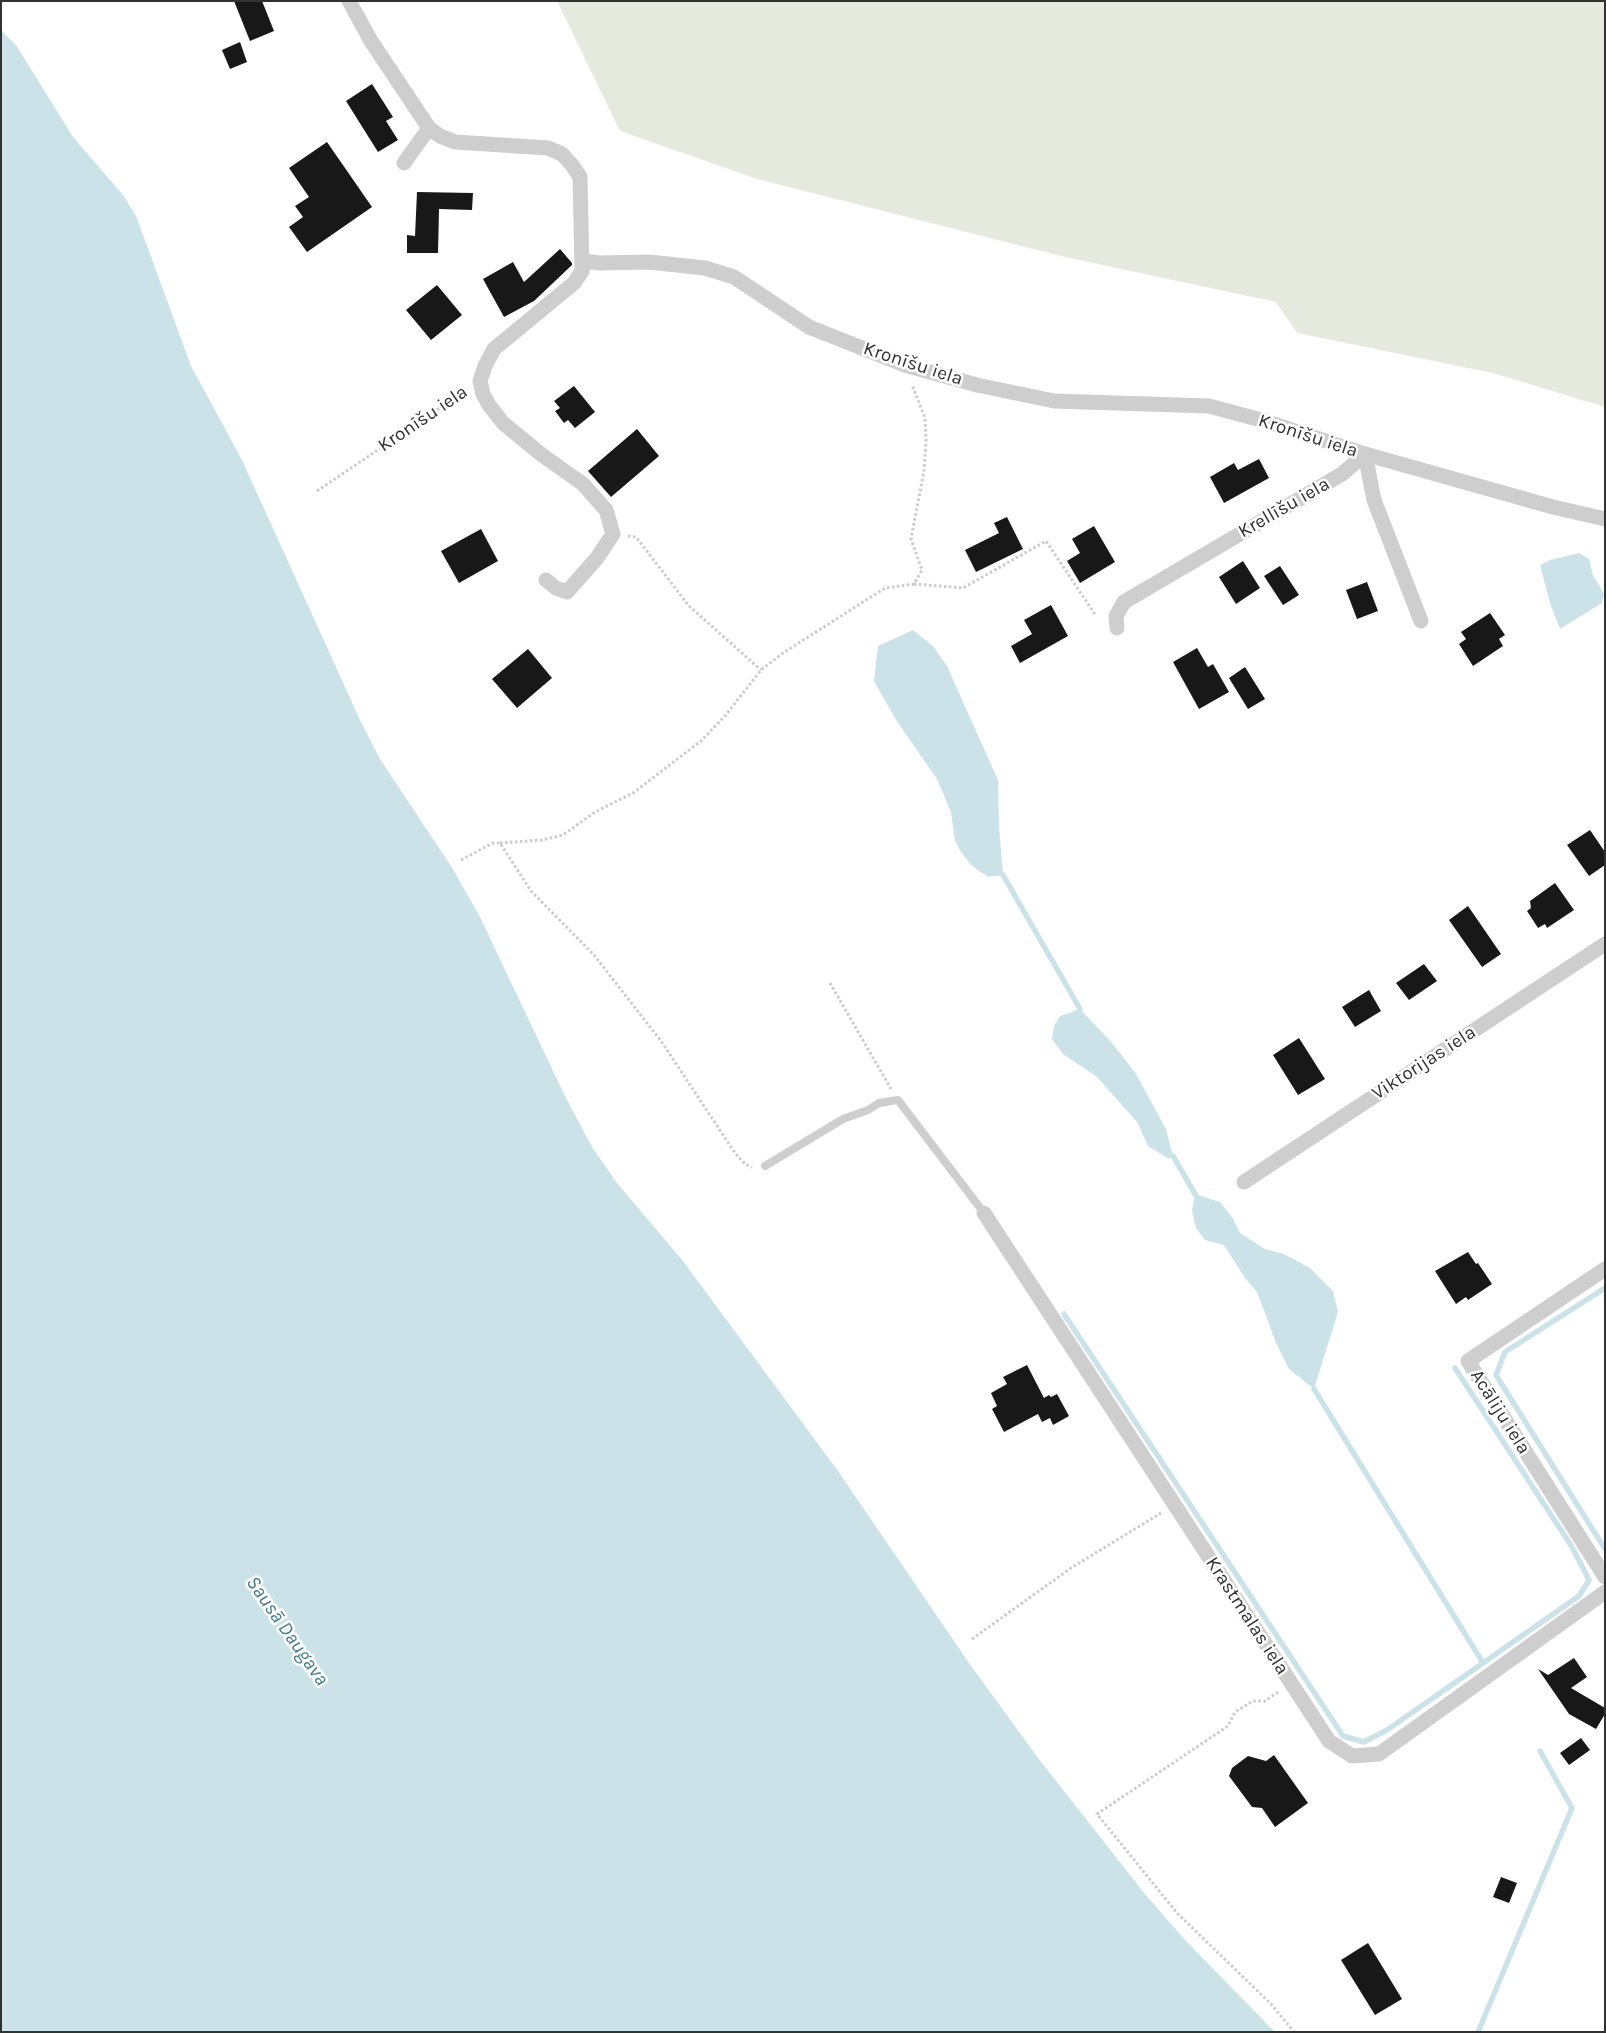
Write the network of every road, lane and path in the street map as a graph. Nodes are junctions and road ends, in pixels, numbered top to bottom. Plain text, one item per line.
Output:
1 (349, 1) edge
2 (429, 128) junction
3 (404, 163) dead end
4 (583, 261) junction
5 (905, 365) junction
6 (480, 381) junction
7 (1365, 454) junction
8 (317, 491) dead end
9 (1605, 519) edge
10 (613, 534) junction
11 (546, 580) dead end
12 (914, 584) junction
13 (1096, 616) dead end
14 (1421, 621) dead end
15 (1117, 628) dead end
16 (761, 670) junction
17 (500, 843) junction
18 (462, 860) dead end
19 (1605, 944) edge
20 (830, 982) dead end
21 (898, 1100) junction
22 (765, 1166) joint
23 (1244, 1182) dead end
24 (984, 1213) joint
25 (1605, 1269) edge
26 (1174, 1505) junction
27 (1605, 1577) edge
28 (1605, 1592) edge
29 (972, 1639) dead end
30 (1291, 1683) junction
31 (1294, 2032) edge

1 - 2 street
2 - 3 street
2 - 4 street
4 - 5 street, Kronīšu iela
4 - 6 street, Kronīšu iela
5 - 7 street, Kronīšu iela
5 - 12 path
6 - 8 path, Kronīšu iela
6 - 10 street
7 - 9 street, Kronīšu iela
7 - 14 street
7 - 15 street, Krellīšu iela
10 - 11 street
10 - 16 path
12 - 13 path
12 - 16 path
16 - 17 path
17 - 18 path
17 - 22 path
19 - 23 street, Viktorijas iela
20 - 21 path
21 - 22 lane
21 - 24 lane
24 - 26 street, Krastmalas iela
25 - 27 street, Acāliju iela
26 - 29 path
26 - 30 street, Krastmalas iela
28 - 30 street, Krastmalas iela
30 - 31 path

